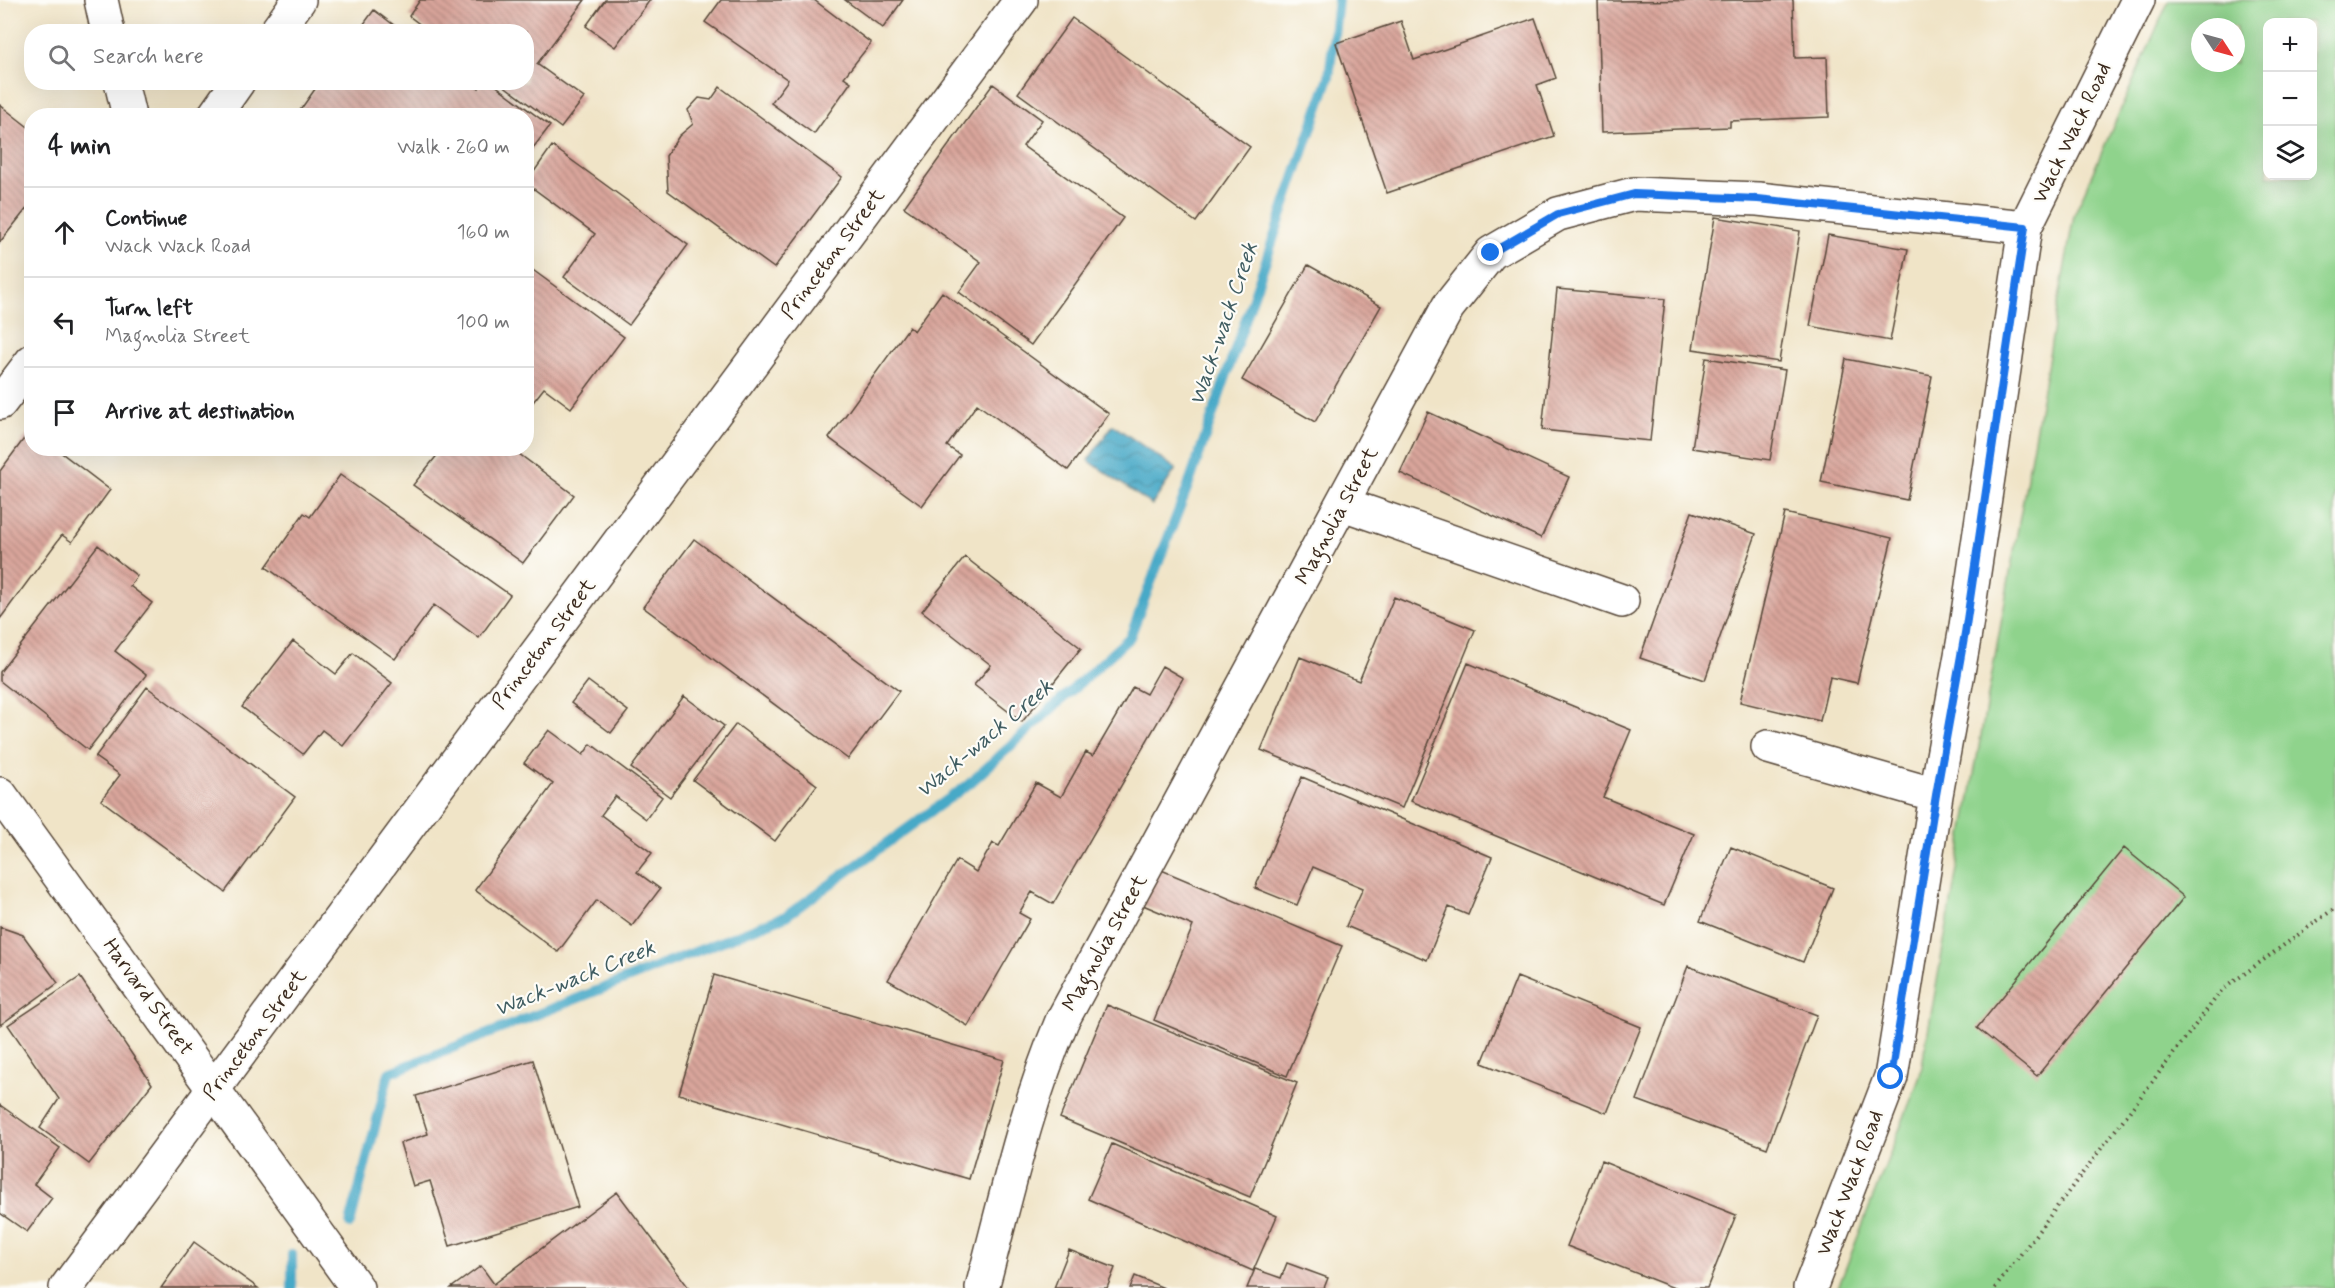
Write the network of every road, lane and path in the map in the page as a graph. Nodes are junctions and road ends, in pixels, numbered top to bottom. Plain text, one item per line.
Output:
1 (100, 0) edge
2 (299, 0) edge
3 (1021, 0) edge
4 (2138, 0) edge
5 (106, 24) edge
6 (282, 24) edge
7 (123, 90) edge
8 (232, 90) edge
9 (127, 108) edge
10 (220, 108) edge
11 (2025, 227) junction
12 (24, 372) edge
13 (0, 404) edge
14 (1343, 504) junction
15 (1622, 601) dead end
16 (1768, 747) dead end
17 (0, 794) edge
18 (1936, 795) junction
19 (2335, 908) edge
20 (215, 1089) junction
21 (66, 1288) edge
22 (357, 1288) edge
23 (982, 1288) edge
24 (1810, 1288) edge
25 (1995, 1288) edge

1 - 5 street
2 - 6 street
3 - 20 street, Princeton Street
4 - 11 street, Wack Wack Road
7 - 9 street
8 - 10 street
11 - 14 street, Magnolia Street
11 - 18 street, Wack Wack Road
12 - 13 street
14 - 15 street
14 - 23 street, Magnolia Street
16 - 18 street
17 - 20 street, Harvard Street
18 - 24 street, Wack Wack Road
19 - 25 path
20 - 21 street, Princeton Street
20 - 22 street, Harvard Street

